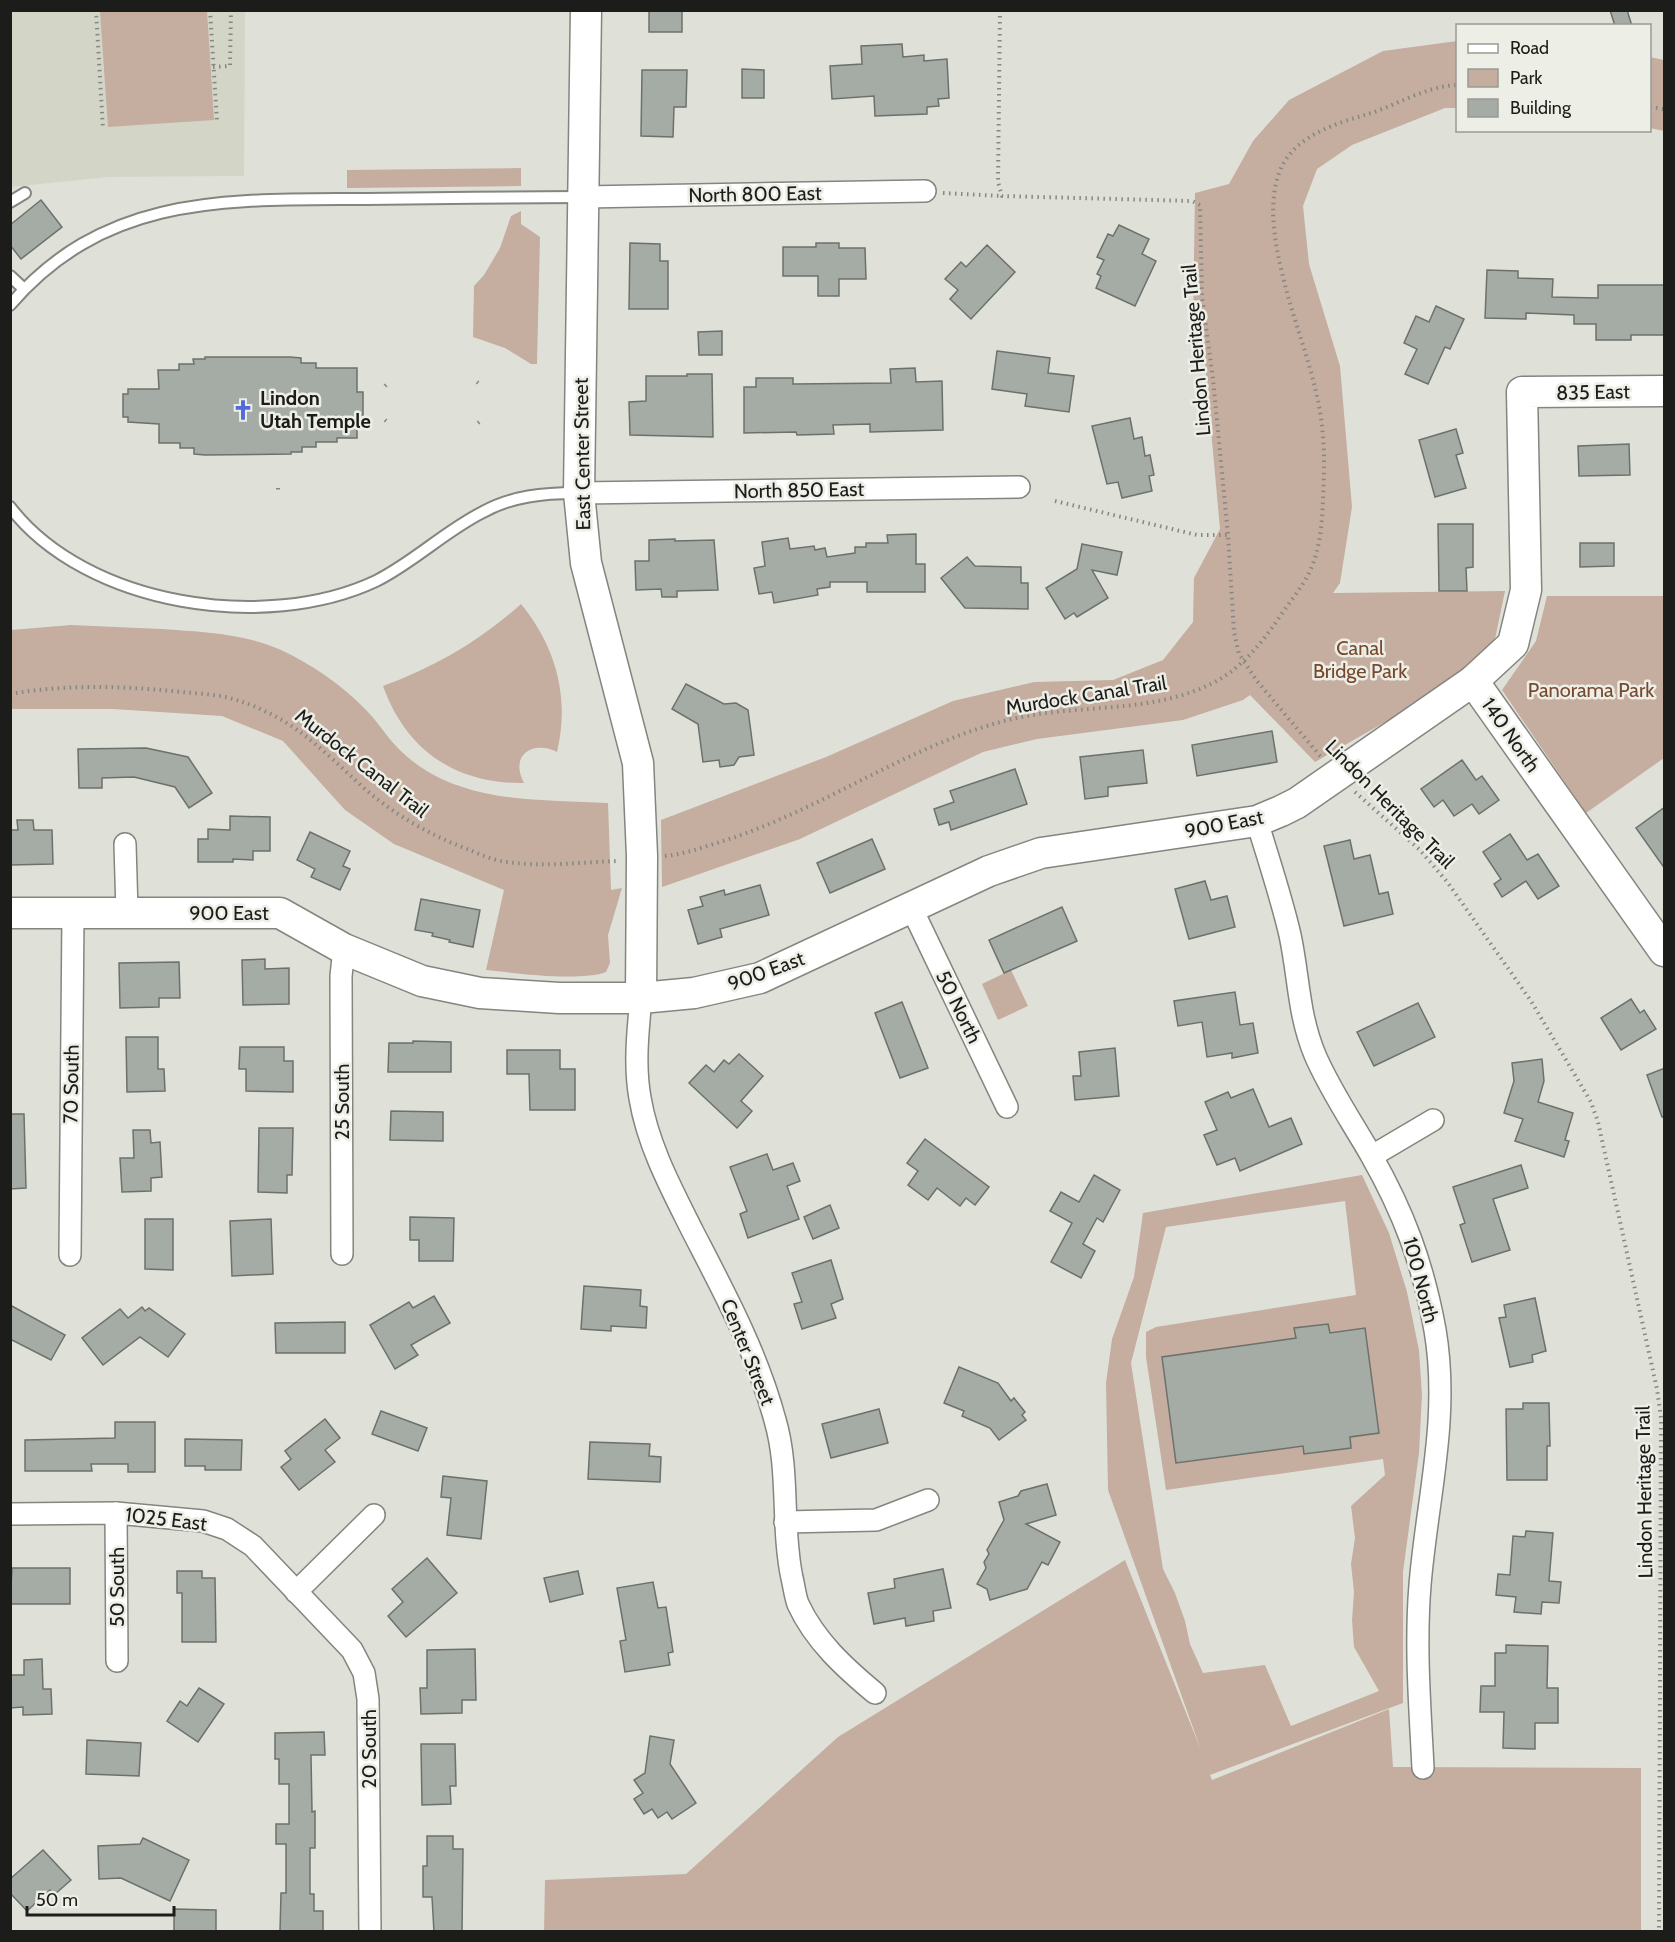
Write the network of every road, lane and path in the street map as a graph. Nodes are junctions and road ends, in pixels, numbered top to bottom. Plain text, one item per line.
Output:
1 (96, 10) edge
2 (210, 10) edge
3 (231, 10) edge
4 (586, 10) edge
5 (1000, 10) edge
6 (213, 67) junction
7 (1456, 85) edge
8 (217, 121) dead end
9 (103, 129) dead end
10 (925, 191) joint
11 (25, 193) dead end
12 (1002, 196) junction
13 (584, 197) junction
14 (10, 202) edge
15 (10, 276) edge
16 (24, 289) junction
17 (10, 305) edge
18 (1665, 391) edge
19 (1522, 392) joint
20 (1019, 487) dead end
21 (579, 493) junction
22 (1055, 501) dead end
23 (10, 507) edge
24 (1228, 535) junction
25 (1243, 663) junction
26 (1473, 681) junction
27 (10, 694) edge
28 (1337, 775) junction
29 (1257, 821) junction
30 (125, 844) dead end
31 (660, 857) dead end
32 (622, 861) dead end
33 (911, 907) junction
34 (127, 912) junction
35 (10, 913) edge
36 (73, 913) junction
37 (1660, 934) edge
38 (344, 949) junction
39 (641, 998) junction
40 (1007, 1107) dead end
41 (1433, 1119) dead end
42 (1372, 1156) junction
43 (342, 1254) dead end
44 (70, 1255) dead end
45 (928, 1500) dead end
46 (116, 1513) junction
47 (10, 1514) edge
48 (374, 1515) dead end
49 (785, 1522) junction
50 (296, 1592) junction
51 (117, 1661) dead end
52 (875, 1693) dead end
53 (1423, 1768) dead end
54 (370, 1932) edge
55 (1659, 1932) edge

1 - 9 path
2 - 6 path
3 - 6 path
4 - 13 street, East Center Street
5 - 12 path
6 - 8 path
7 - 25 path, Murdock Canal Trail
10 - 12 path
10 - 13 street, North 800 East
11 - 14 lane
12 - 24 path, Lindon Heritage Trail
13 - 16 lane
13 - 21 street, East Center Street
15 - 16 lane
16 - 17 lane
18 - 19 street, 835 East
19 - 26 street, 140 North
20 - 21 street, North 850 East
21 - 23 lane
21 - 39 street, East Center Street
22 - 24 path
24 - 25 path, Lindon Heritage Trail
25 - 28 path, Lindon Heritage Trail
25 - 31 path, Murdock Canal Trail
26 - 28 street, 900 East
26 - 37 street, 140 North
27 - 32 path, Murdock Canal Trail
28 - 29 street, 900 East
28 - 55 path, Lindon Heritage Trail
29 - 33 street, 900 East
29 - 42 street, 100 North
30 - 34 street
33 - 39 street, 900 East
33 - 40 street, 50 North
34 - 36 street, 900 East
34 - 38 street, 900 East
35 - 36 street, 900 East
36 - 44 street, 70 South
38 - 39 street, 900 East
38 - 43 street, 25 South
39 - 49 street, Center Street
41 - 42 street
42 - 53 street, 100 North
45 - 49 street
46 - 47 street, 1025 East
46 - 50 street, 1025 East
46 - 51 street, 50 South
48 - 50 street
49 - 52 street, Center Street
50 - 54 street, 20 South

